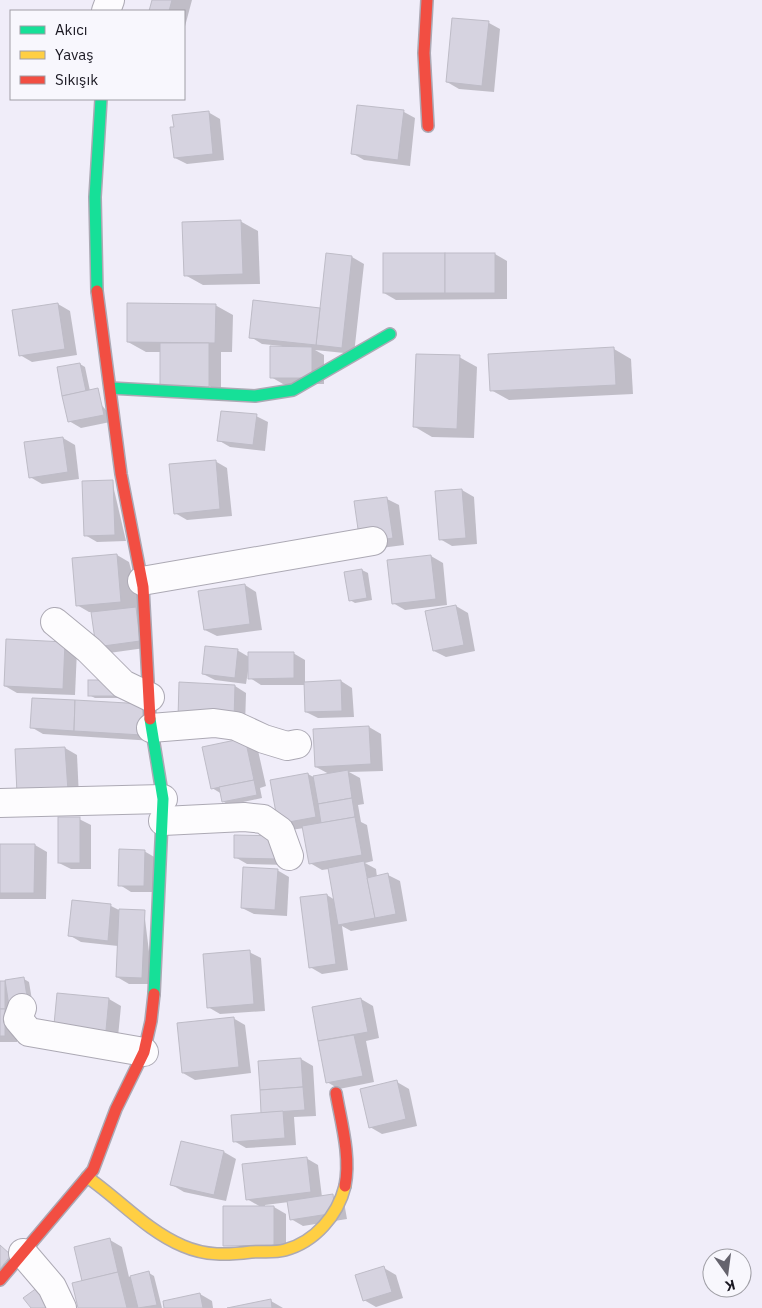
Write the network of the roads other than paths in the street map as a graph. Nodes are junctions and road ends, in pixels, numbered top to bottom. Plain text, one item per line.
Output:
1 (427, 0) edge
2 (101, 100) edge
3 (428, 126) dead end
4 (390, 334) dead end
5 (110, 388) junction
6 (373, 541) dead end
7 (142, 580) junction
8 (55, 622) dead end
9 (150, 697) junction
10 (151, 728) junction
11 (297, 744) dead end
12 (0, 802) edge
13 (163, 810) junction
14 (289, 856) dead end
15 (22, 1008) dead end
16 (144, 1052) junction
17 (336, 1093) dead end
18 (87, 1177) junction
19 (23, 1253) junction
20 (0, 1280) edge
21 (62, 1308) edge

1 - 3 street
2 - 5 street
4 - 5 street
5 - 7 street
6 - 7 street
7 - 9 street
8 - 9 street
9 - 10 street
10 - 11 street
10 - 13 street
12 - 13 street
13 - 14 street
13 - 16 street
15 - 16 street
16 - 18 street
17 - 18 street
18 - 19 street
19 - 20 street
19 - 21 street

